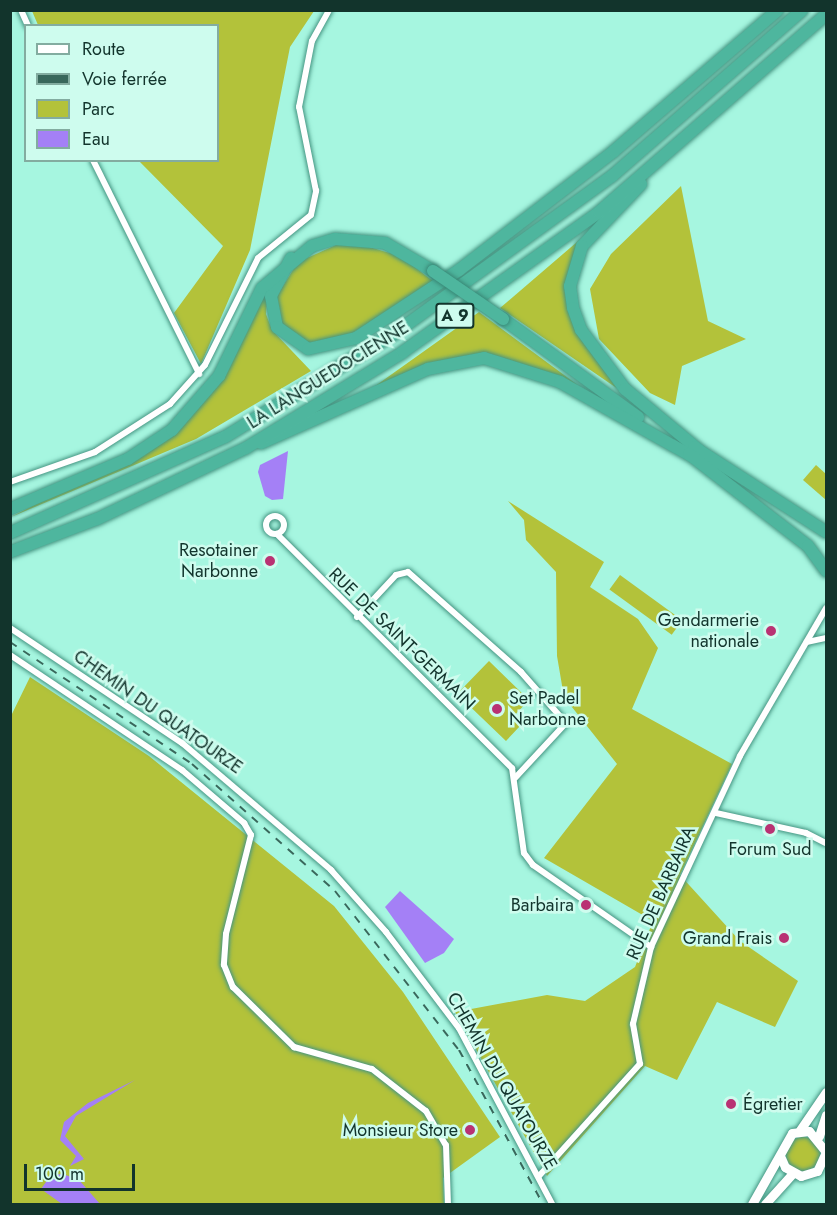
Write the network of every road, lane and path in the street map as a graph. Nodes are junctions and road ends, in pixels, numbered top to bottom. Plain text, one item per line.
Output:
1 (21, 10) edge
2 (329, 10) edge
3 (778, 10) edge
4 (802, 10) edge
5 (826, 15) edge
6 (27, 24) edge
7 (94, 162) edge
8 (653, 168) junction
9 (291, 258) junction
10 (199, 374) junction
11 (246, 448) junction
12 (697, 454) junction
13 (10, 482) edge
14 (10, 509) edge
15 (826, 532) edge
16 (10, 533) edge
17 (277, 534) dead end
18 (10, 552) edge
19 (826, 571) edge
20 (826, 608) edge
21 (357, 616) junction
22 (10, 628) edge
23 (826, 638) edge
24 (807, 642) junction
25 (10, 656) edge
26 (515, 778) junction
27 (716, 813) junction
28 (826, 843) edge
29 (651, 947) junction
30 (826, 1092) edge
31 (826, 1115) edge
32 (800, 1130) junction
33 (819, 1136) junction
34 (826, 1152) edge
35 (780, 1156) junction
36 (824, 1167) edge
37 (793, 1173) junction
38 (539, 1176) junction
39 (448, 1204) edge
40 (552, 1204) edge
41 (752, 1204) edge
42 (765, 1204) edge

1 - 6 street
2 - 10 street
3 - 9 highway
4 - 16 highway, LA LANGUEDOCIENNE / A 9
5 - 8 highway, LA LANGUEDOCIENNE / A 9
7 - 10 street
8 - 11 highway, LA LANGUEDOCIENNE / A 9
8 - 12 highway
9 - 12 highway, bridge
9 - 14 highway
10 - 13 street
11 - 12 highway
11 - 18 highway, LA LANGUEDOCIENNE / A 9
12 - 15 highway
12 - 19 highway
17 - 21 street, RUE DE SAINT-GERMAIN
20 - 24 street, RUE DE BARBAIRA
21 - 26 street, RUE DE SAINT-GERMAIN
21 - 26 street
22 - 38 street, CHEMIN DU QUATOURZE
23 - 24 street
24 - 27 street, RUE DE BARBAIRA
25 - 39 street
26 - 29 street, RUE DE SAINT-GERMAIN
27 - 28 street
27 - 29 street, RUE DE BARBAIRA
29 - 38 street, RUE DE BARBAIRA
30 - 32 main road
31 - 33 main road
32 - 33 main road
32 - 35 main road
33 - 34 main road
34 - 36 main road
35 - 37 main road
35 - 41 main road
36 - 37 main road
37 - 42 main road
38 - 40 street, CHEMIN DU QUATOURZE

